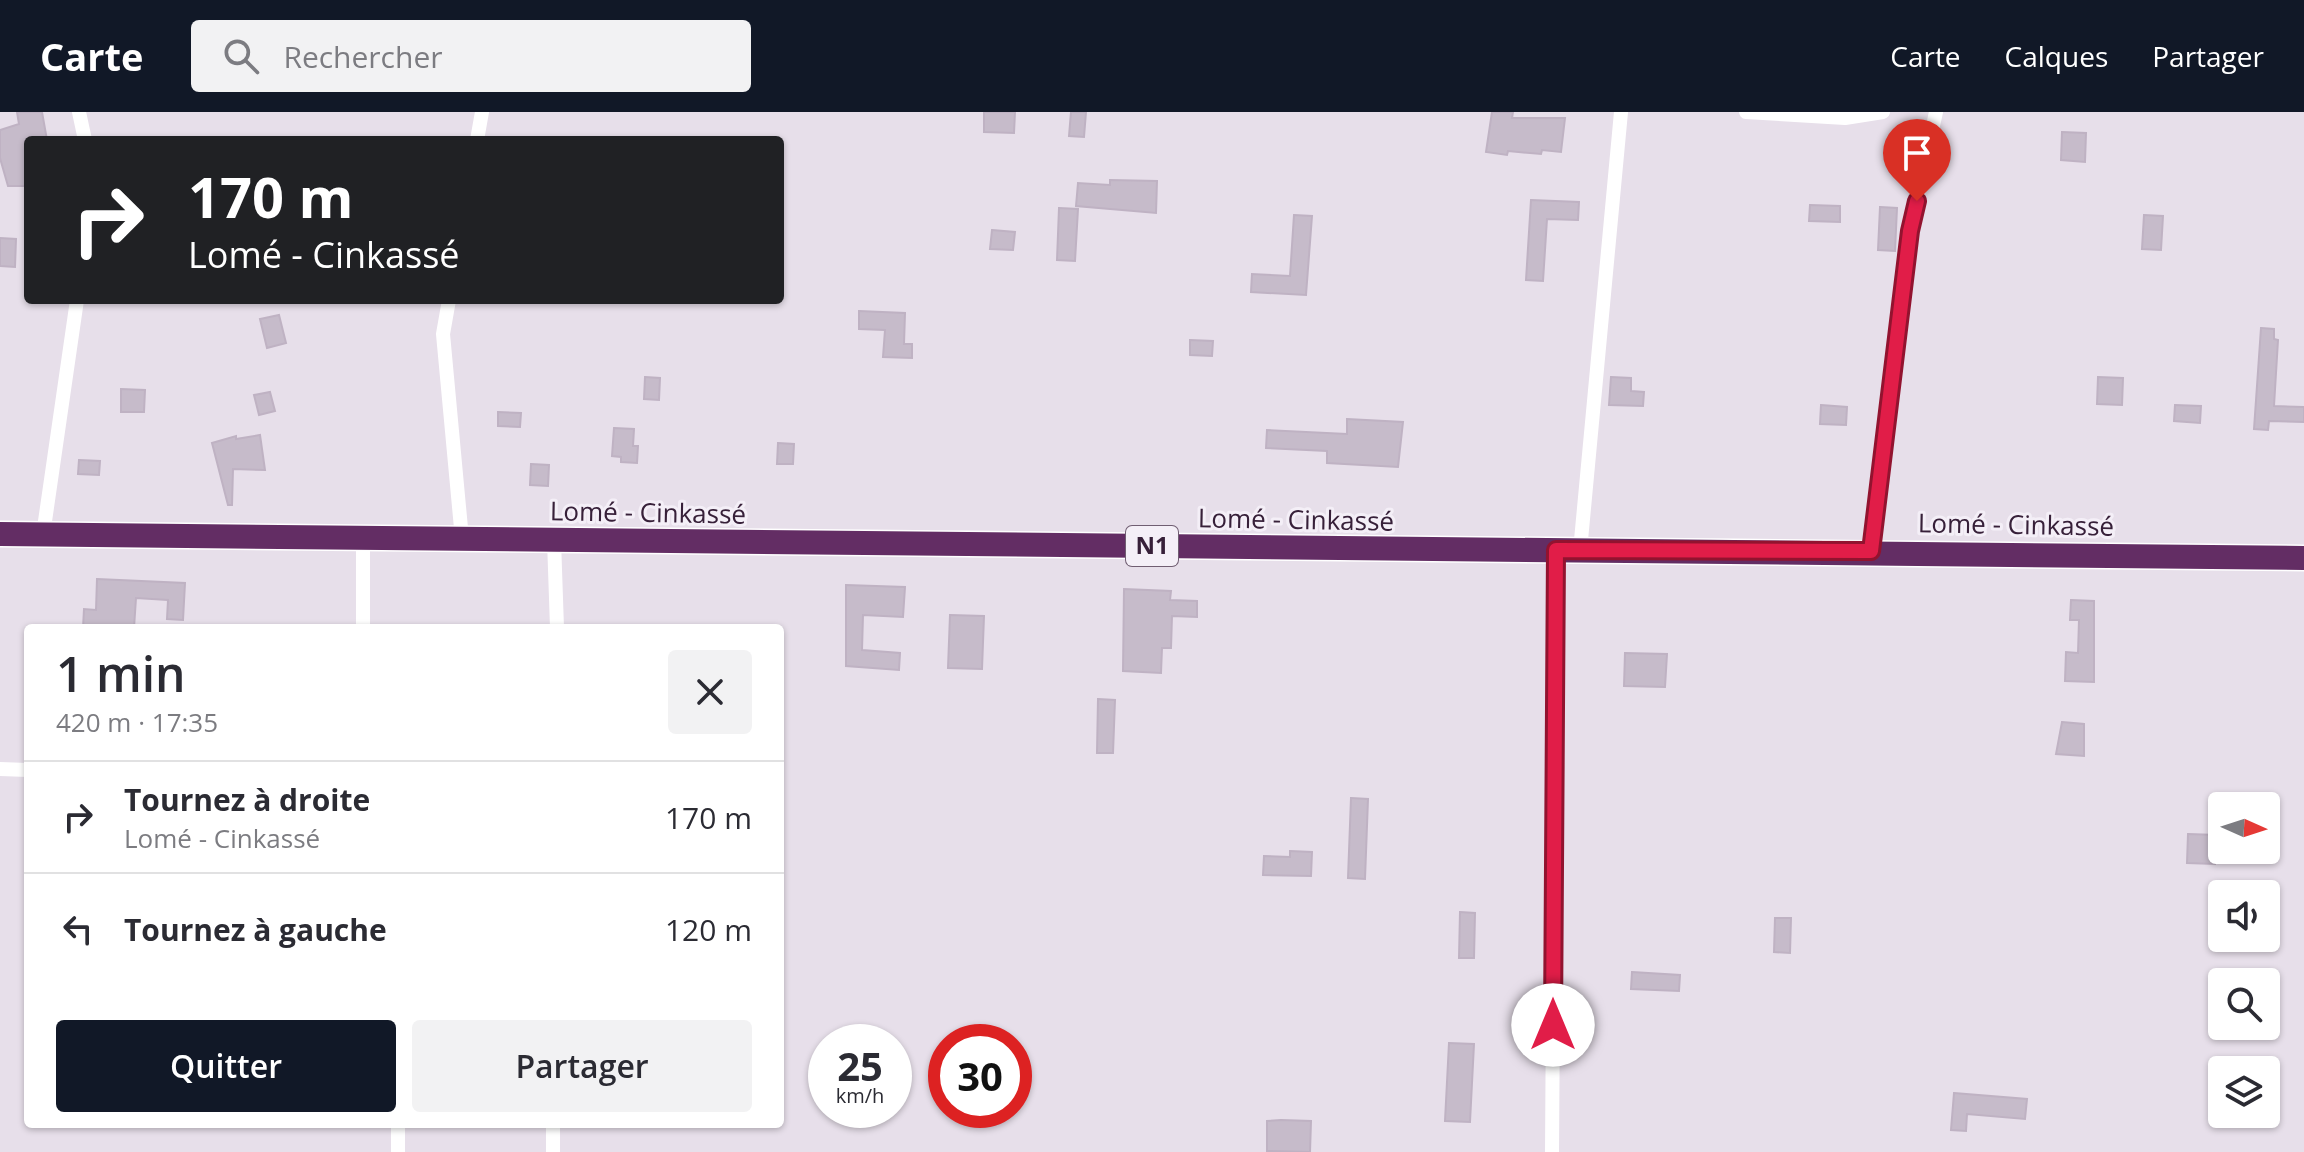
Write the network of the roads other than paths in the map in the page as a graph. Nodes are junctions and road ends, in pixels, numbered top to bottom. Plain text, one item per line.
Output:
1 (79, 112) edge
2 (482, 112) edge
3 (1621, 112) edge
4 (1746, 112) edge
5 (1883, 112) edge
6 (1936, 112) edge
7 (84, 136) edge
8 (478, 136) edge
9 (76, 304) edge
10 (448, 304) edge
11 (0, 534) edge
12 (43, 535) junction
13 (363, 538) junction
14 (462, 539) junction
15 (554, 540) junction
16 (1568, 551) junction
17 (1871, 551) junction
18 (2304, 558) edge
19 (363, 624) edge
20 (557, 624) edge
21 (0, 769) edge
22 (24, 770) edge
23 (398, 1128) edge
24 (553, 1128) edge
25 (398, 1152) edge
26 (553, 1152) edge
27 (1552, 1152) edge

1 - 7 street
2 - 8 street
3 - 16 street
4 - 5 street
6 - 17 street
9 - 12 street
10 - 14 street
11 - 12 highway, Lomé - Cinkassé / N1
12 - 13 highway, Lomé - Cinkassé / N1
13 - 14 highway, Lomé - Cinkassé / N1
13 - 19 street
14 - 15 highway, Lomé - Cinkassé / N1
15 - 16 highway, Lomé - Cinkassé / N1
15 - 20 street
16 - 17 highway, Lomé - Cinkassé / N1
16 - 27 street
17 - 18 highway, Lomé - Cinkassé / N1
21 - 22 street
23 - 25 street
24 - 26 street

